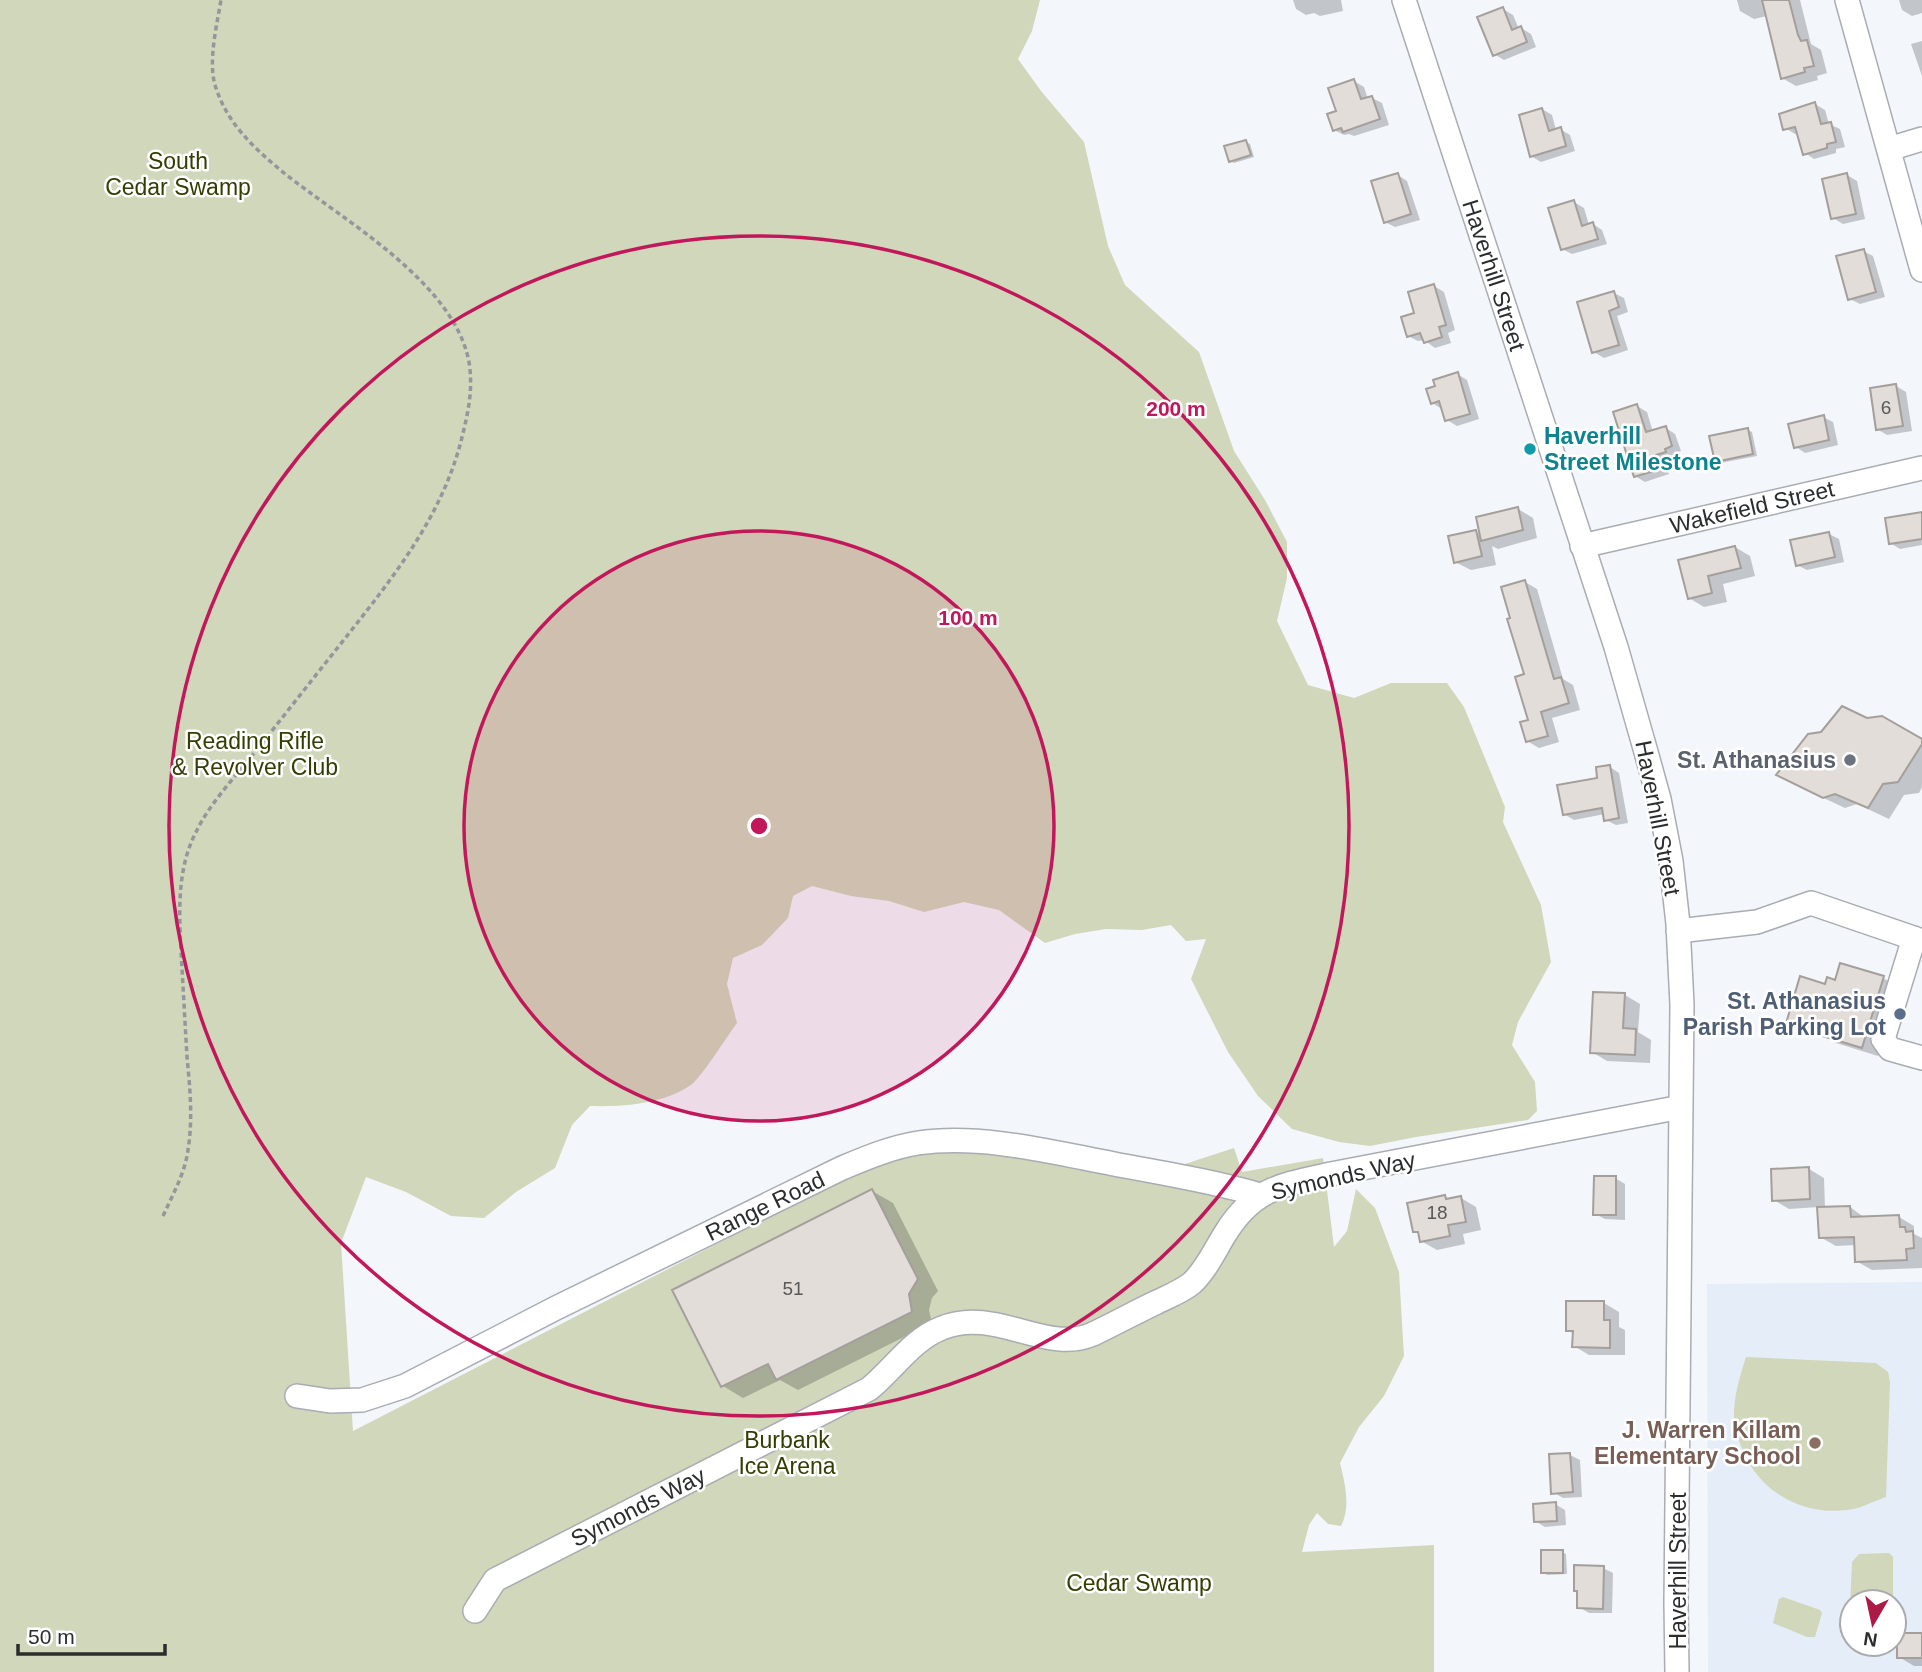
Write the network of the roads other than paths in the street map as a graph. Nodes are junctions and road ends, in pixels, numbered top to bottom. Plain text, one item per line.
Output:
1 (1404, 0) edge
2 (1847, 0) edge
3 (1922, 139) edge
4 (1889, 149) junction
5 (1922, 270) edge
6 (1922, 468) edge
7 (1582, 545) junction
8 (1678, 931) junction
9 (1918, 939) edge
10 (1922, 1058) edge
11 (1681, 1107) junction
12 (1260, 1195) junction
13 (297, 1396) dead end
14 (475, 1611) dead end
15 (1677, 1672) edge

1 - 7 street, Haverhill Street
2 - 4 street
3 - 4 street
4 - 5 street
6 - 7 street, Wakefield Street
7 - 8 street, Haverhill Street
8 - 9 street
8 - 11 street, Haverhill Street
9 - 10 street
11 - 12 street, Symonds Way
11 - 15 street, Haverhill Street
12 - 13 street, Range Road
12 - 14 street, Symonds Way

